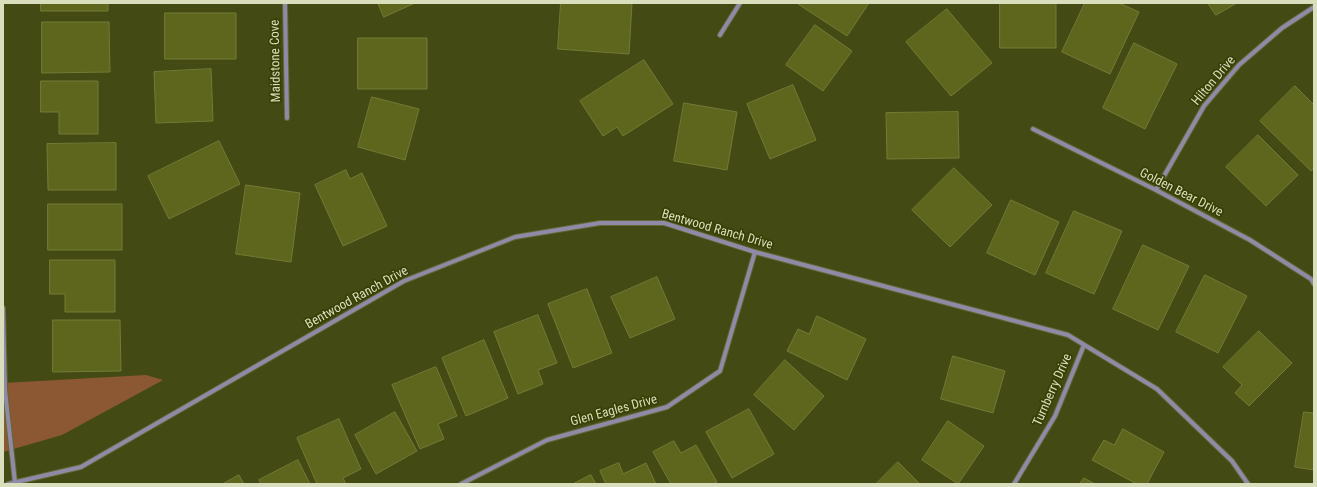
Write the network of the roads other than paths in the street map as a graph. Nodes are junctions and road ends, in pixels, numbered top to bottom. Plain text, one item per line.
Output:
1 (285, 3) edge
2 (740, 3) edge
3 (1314, 7) edge
4 (720, 35) dead end
5 (287, 118) dead end
6 (1033, 129) dead end
7 (1156, 190) junction
8 (755, 252) junction
9 (1314, 284) edge
10 (3, 308) edge
11 (1084, 344) junction
12 (15, 483) junction
13 (8, 484) edge
14 (461, 484) edge
15 (1014, 484) edge
16 (1248, 484) edge

1 - 5 street, Maidstone Cove
2 - 4 street
3 - 7 street, Hilton Drive
6 - 7 street, Golden Bear Drive
7 - 9 street, Golden Bear Drive
8 - 11 street, Bentwood Ranch Drive
8 - 12 street, Bentwood Ranch Drive
8 - 14 street, Glen Eagles Drive
10 - 12 street
11 - 15 street, Turnberry Drive
11 - 16 street, Bentwood Ranch Drive
12 - 13 street, Bentwood Ranch Drive

